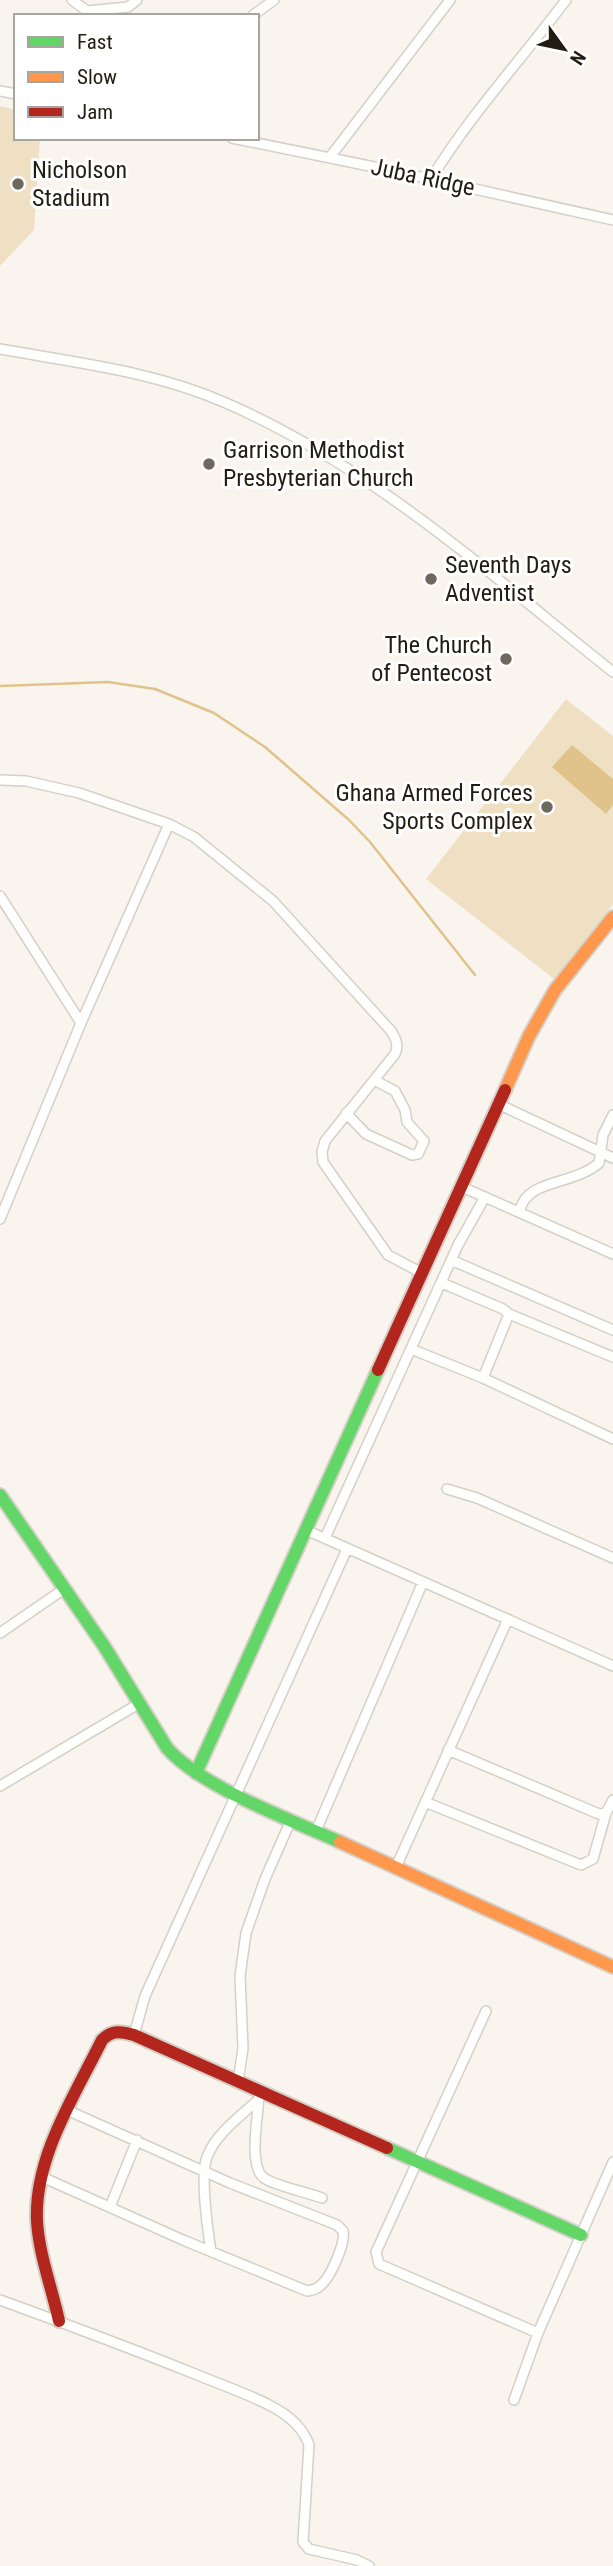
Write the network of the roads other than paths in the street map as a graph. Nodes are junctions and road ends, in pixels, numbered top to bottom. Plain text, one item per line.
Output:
1 (72, 0) edge
2 (137, 0) edge
3 (274, 0) edge
4 (450, 0) edge
5 (566, 0) edge
6 (255, 14) edge
7 (242, 140) edge
8 (330, 157) junction
9 (431, 179) junction
10 (613, 220) edge
11 (0, 349) edge
12 (613, 672) edge
13 (0, 779) edge
14 (169, 824) junction
15 (0, 896) edge
16 (613, 917) edge
17 (82, 1023) junction
18 (374, 1080) junction
19 (498, 1104) junction
20 (346, 1113) junction
21 (613, 1115) edge
22 (601, 1153) junction
23 (613, 1158) edge
24 (462, 1187) junction
25 (485, 1198) junction
26 (519, 1212) junction
27 (0, 1219) edge
28 (613, 1254) edge
29 (451, 1260) junction
30 (420, 1272) junction
31 (442, 1283) junction
32 (509, 1314) junction
33 (613, 1330) edge
34 (411, 1349) junction
35 (613, 1357) edge
36 (483, 1378) junction
37 (613, 1439) edge
38 (447, 1489) dead end
39 (0, 1495) edge
40 (306, 1530) junction
41 (325, 1538) junction
42 (347, 1549) junction
43 (613, 1558) edge
44 (423, 1582) junction
45 (64, 1589) junction
46 (508, 1619) junction
47 (0, 1633) edge
48 (613, 1666) edge
49 (141, 1703) junction
50 (448, 1751) junction
51 (196, 1773) junction
52 (0, 1786) edge
53 (236, 1795) junction
54 (613, 1800) edge
55 (425, 1802) junction
56 (606, 1812) junction
57 (291, 1820) junction
58 (316, 1831) junction
59 (396, 1867) junction
60 (613, 1967) edge
61 (486, 2011) dead end
62 (134, 2035) junction
63 (237, 2082) junction
64 (259, 2096) junction
65 (69, 2111) junction
66 (137, 2140) junction
67 (417, 2162) junction
68 (613, 2162) edge
69 (206, 2172) junction
70 (42, 2177) junction
71 (322, 2198) dead end
72 (110, 2207) junction
73 (581, 2235) junction
74 (211, 2252) junction
75 (0, 2301) edge
76 (59, 2321) junction
77 (538, 2333) junction
78 (514, 2400) dead end
79 (369, 2566) edge

1 - 2 street
3 - 6 street
4 - 8 street
5 - 9 street
7 - 8 street, Juba Ridge
8 - 9 street, Juba Ridge
9 - 10 street, Juba Ridge
11 - 12 street
13 - 14 street
14 - 17 street
14 - 18 street
15 - 17 street
16 - 19 street
17 - 27 street
18 - 20 street
18 - 20 street
19 - 22 street
19 - 24 street
20 - 30 street
21 - 22 street
22 - 23 street
22 - 26 street
24 - 25 street
24 - 30 street
25 - 26 street
25 - 29 street
26 - 28 street
29 - 31 street
29 - 33 street
30 - 40 street
31 - 32 street
31 - 34 street
32 - 35 street
32 - 36 street
34 - 36 street
34 - 41 street
36 - 37 street
38 - 43 street
39 - 45 street
40 - 41 street
40 - 51 street
41 - 42 street
42 - 44 street
42 - 53 street
44 - 46 street
44 - 58 street
45 - 47 street
45 - 49 street
46 - 48 street
46 - 50 street
49 - 51 street
49 - 52 street
50 - 55 street
50 - 56 street
51 - 53 street
53 - 57 street
53 - 62 street
54 - 56 street
55 - 56 street
55 - 59 street
57 - 58 street
57 - 63 street
58 - 59 street
59 - 60 street
61 - 67 street
62 - 63 street
62 - 65 street
63 - 64 street
64 - 67 street
64 - 69 street
64 - 71 street
65 - 66 street
65 - 70 street
66 - 69 street
66 - 72 street
67 - 73 street
67 - 77 street
68 - 73 street
69 - 74 street
69 - 74 street
70 - 72 street
70 - 76 street
72 - 74 street
73 - 77 street
75 - 76 street
76 - 79 street
77 - 78 street

